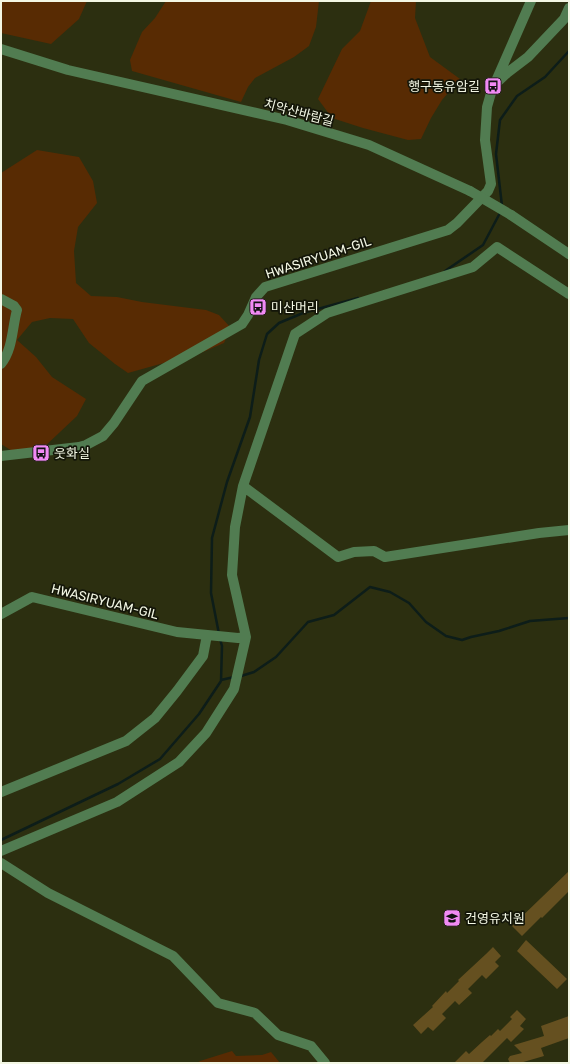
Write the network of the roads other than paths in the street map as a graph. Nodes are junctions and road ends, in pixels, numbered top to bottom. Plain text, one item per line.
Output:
1 (531, 1) edge
2 (569, 8) edge
3 (1, 49) edge
4 (493, 86) junction
5 (569, 254) edge
6 (569, 294) edge
7 (1, 299) edge
8 (1, 364) edge
9 (1, 456) edge
10 (243, 486) junction
11 (569, 530) edge
12 (1, 614) edge
13 (207, 635) junction
14 (242, 638) junction
15 (1, 792) edge
16 (1, 851) edge
17 (1, 863) edge
18 (325, 1063) edge

1 - 4 street, HWASIRYUAM-GIL
2 - 4 street
3 - 5 street, 치악산바람길, bridge
4 - 9 street, HWASIRYUAM-GIL
6 - 10 street
7 - 8 street
10 - 11 street
10 - 14 street
12 - 13 street, HWASIRYUAM-GIL
13 - 14 street, HWASIRYUAM-GIL
13 - 15 street
14 - 16 street
17 - 18 street

